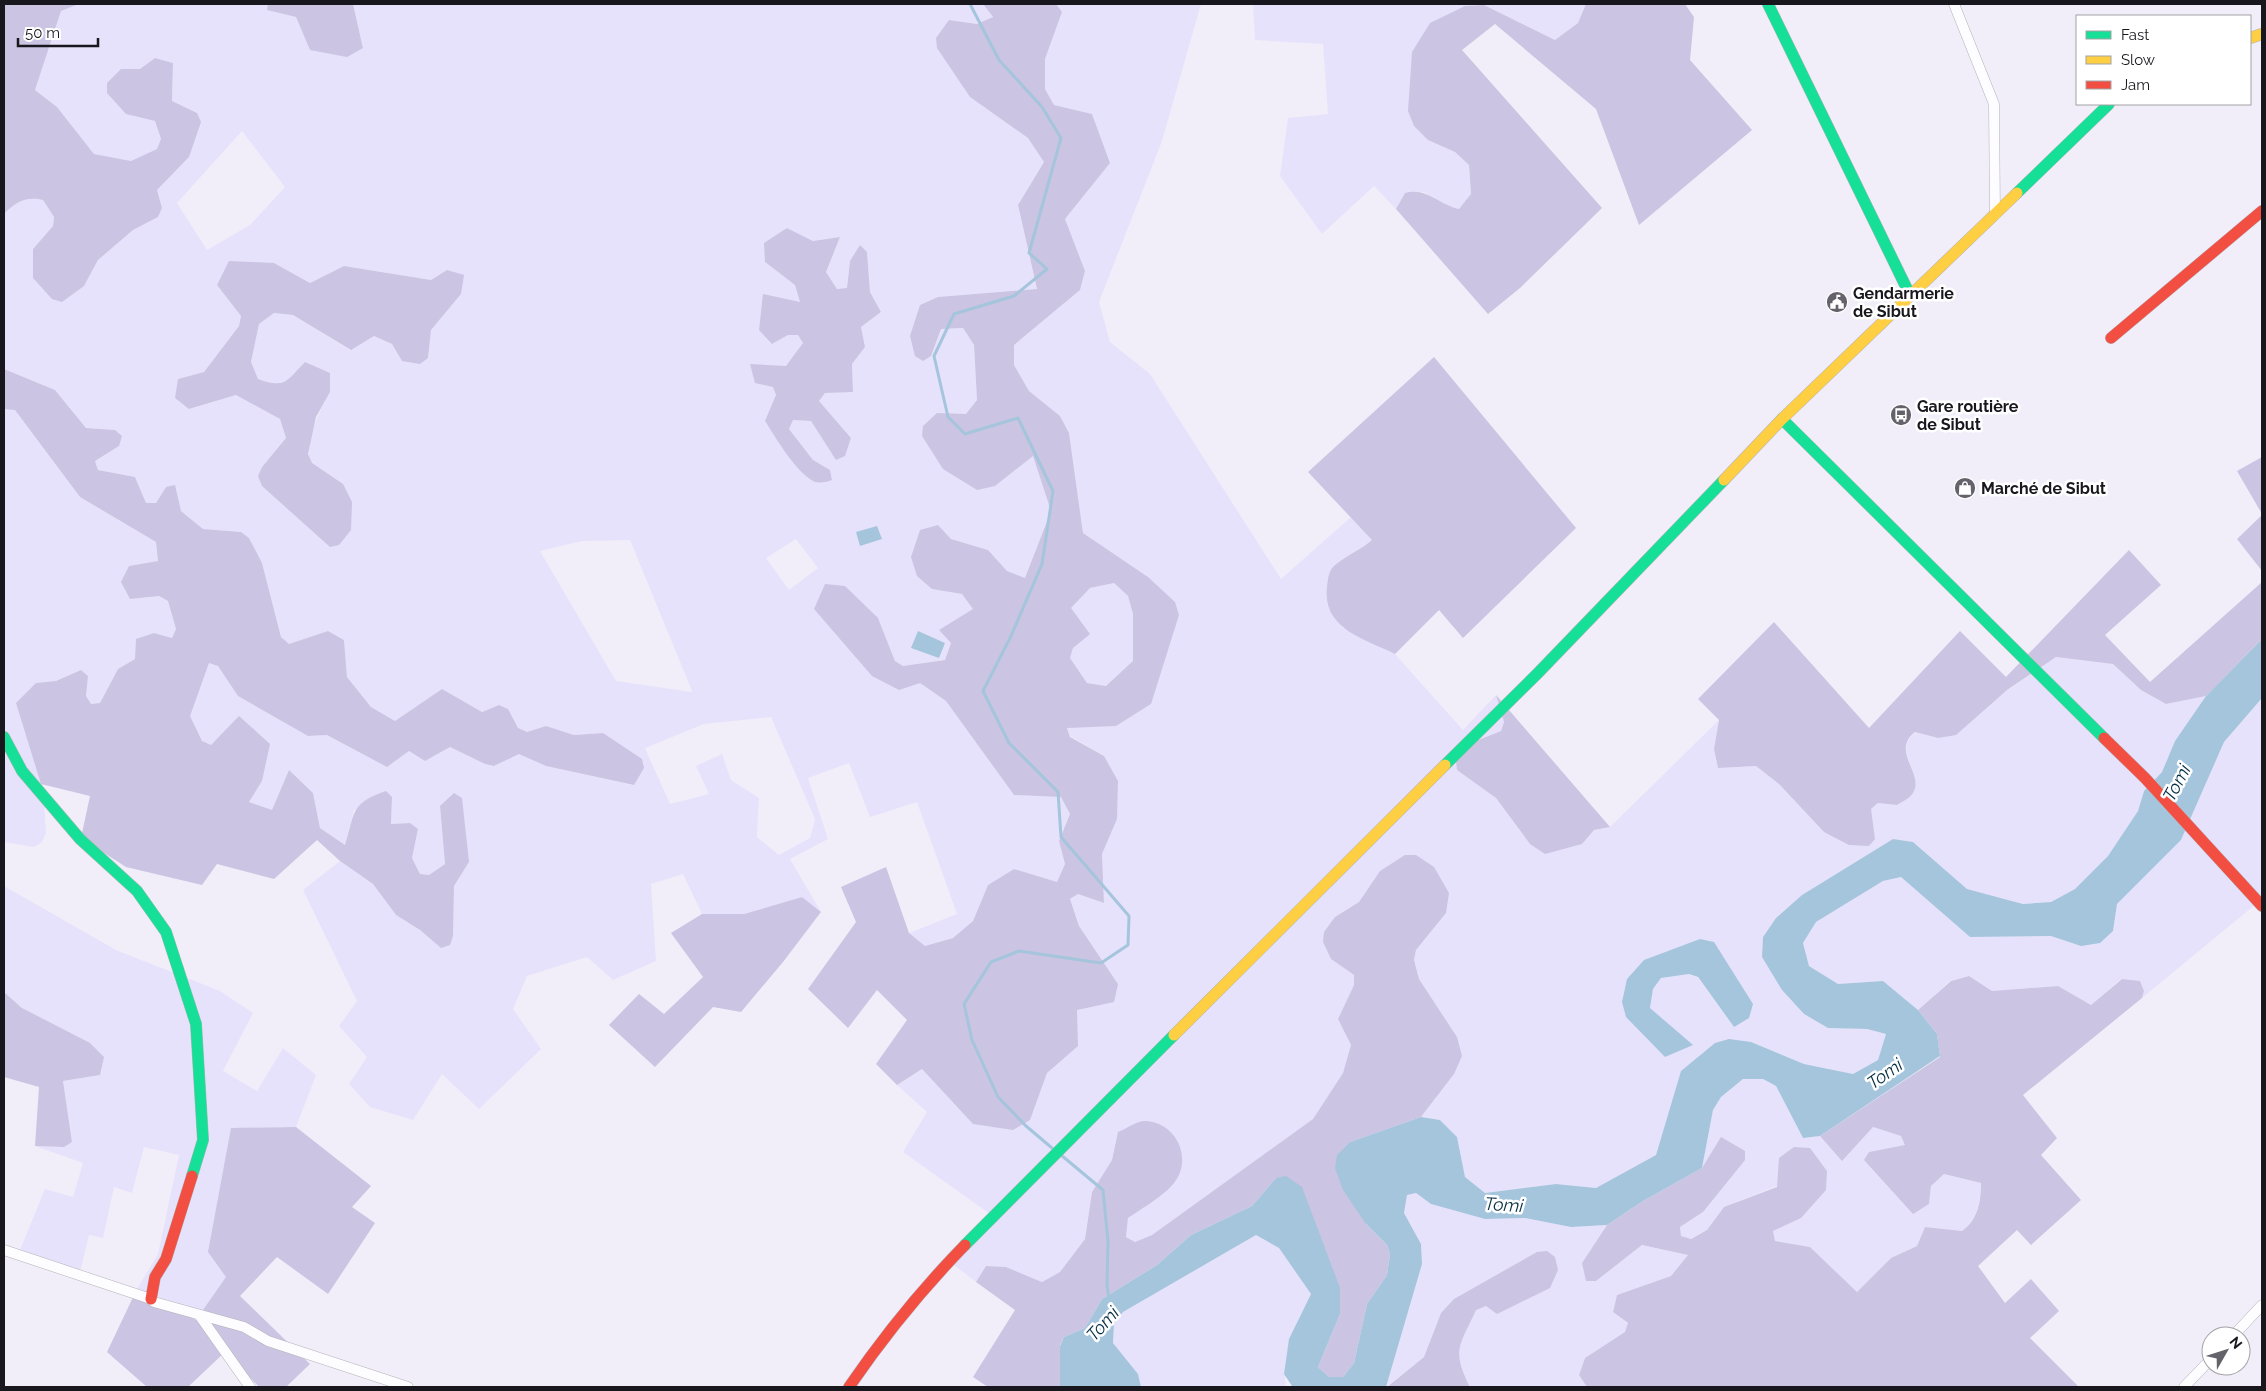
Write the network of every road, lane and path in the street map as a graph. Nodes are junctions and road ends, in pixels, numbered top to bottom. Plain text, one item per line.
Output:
1 (1768, 4) edge
2 (1954, 4) edge
3 (2108, 105) edge
4 (2262, 211) edge
5 (1995, 216) junction
6 (1910, 295) junction
7 (2111, 338) dead end
8 (1782, 419) junction
9 (4, 737) edge
10 (2262, 906) edge
11 (4, 1250) edge
12 (151, 1299) junction
13 (2262, 1305) edge
14 (200, 1316) junction
15 (2242, 1326) edge
16 (2201, 1369) edge
17 (250, 1387) edge
18 (408, 1387) edge
19 (849, 1387) edge
20 (2184, 1387) edge

1 - 6 main road
2 - 5 street
3 - 5 main road
4 - 7 main road
5 - 6 main road
6 - 8 main road
8 - 10 main road
8 - 19 main road
9 - 12 main road
11 - 12 street
12 - 14 street
13 - 15 street
14 - 17 street
14 - 18 street
16 - 20 street

